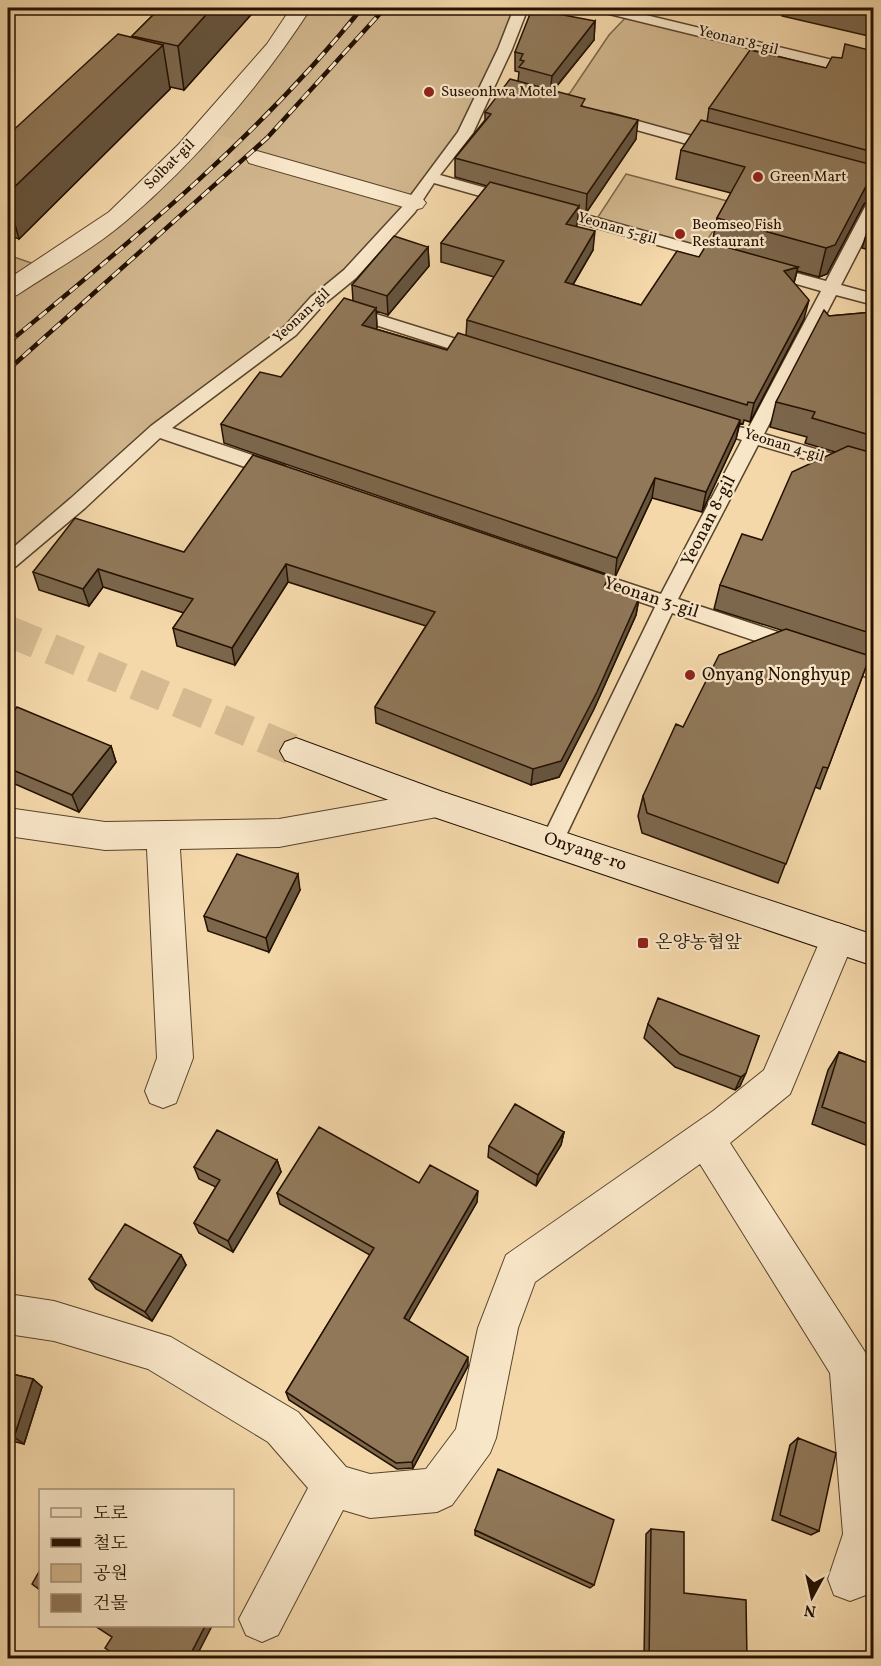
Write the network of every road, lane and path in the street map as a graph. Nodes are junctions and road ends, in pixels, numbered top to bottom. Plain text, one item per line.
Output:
1 (300, 8) edge
2 (521, 8) edge
3 (602, 8) edge
4 (873, 75) edge
5 (591, 113) edge
6 (728, 150) edge
7 (257, 158) tunnel mouth
8 (430, 177) junction
9 (414, 203) junction
10 (873, 205) edge
11 (828, 287) junction
12 (8, 290) edge
13 (873, 300) edge
14 (317, 301) junction
15 (494, 356) edge
16 (722, 427) edge
17 (157, 430) junction
18 (752, 437) junction
19 (873, 473) edge
20 (291, 476) edge
21 (8, 562) edge
22 (558, 567) edge
23 (666, 604) junction
24 (873, 671) edge
25 (296, 751) tunnel mouth
26 (437, 804) junction
27 (8, 822) edge
28 (163, 835) junction
29 (552, 841) junction
30 (838, 939) junction
31 (873, 951) edge
32 (163, 1091) dead end
33 (705, 1138) junction
34 (8, 1314) edge
35 (333, 1485) junction
36 (850, 1579) dead end
37 (262, 1619) dead end

1 - 12 street, Solbat-gil
2 - 8 lane, Yeonan-gil
3 - 4 lane, Yeonan 8-gil
5 - 6 lane
7 - 9 street
8 - 9 lane, Yeonan-gil
8 - 11 lane, Yeonan 5-gil
9 - 14 lane, Yeonan-gil
10 - 11 lane, Yeonan 8-gil
11 - 13 lane, Yeonan 5-gil
11 - 18 lane, Yeonan 8-gil
14 - 15 lane
14 - 17 lane, Yeonan-gil
16 - 18 lane, Yeonan 4-gil
17 - 20 lane
17 - 21 lane, Yeonan-gil
18 - 19 lane, Yeonan 4-gil
18 - 23 lane, Yeonan 8-gil
22 - 23 lane, Yeonan 3-gil
23 - 24 lane, Yeonan 3-gil
23 - 29 lane, Yeonan 8-gil
25 - 26 street, Onyang-ro
26 - 28 street
26 - 29 street, Onyang-ro
27 - 28 street
28 - 32 street
29 - 30 street, Onyang-ro
30 - 31 street, Onyang-ro
30 - 33 street
33 - 35 street
33 - 36 street
34 - 35 street
35 - 37 street

